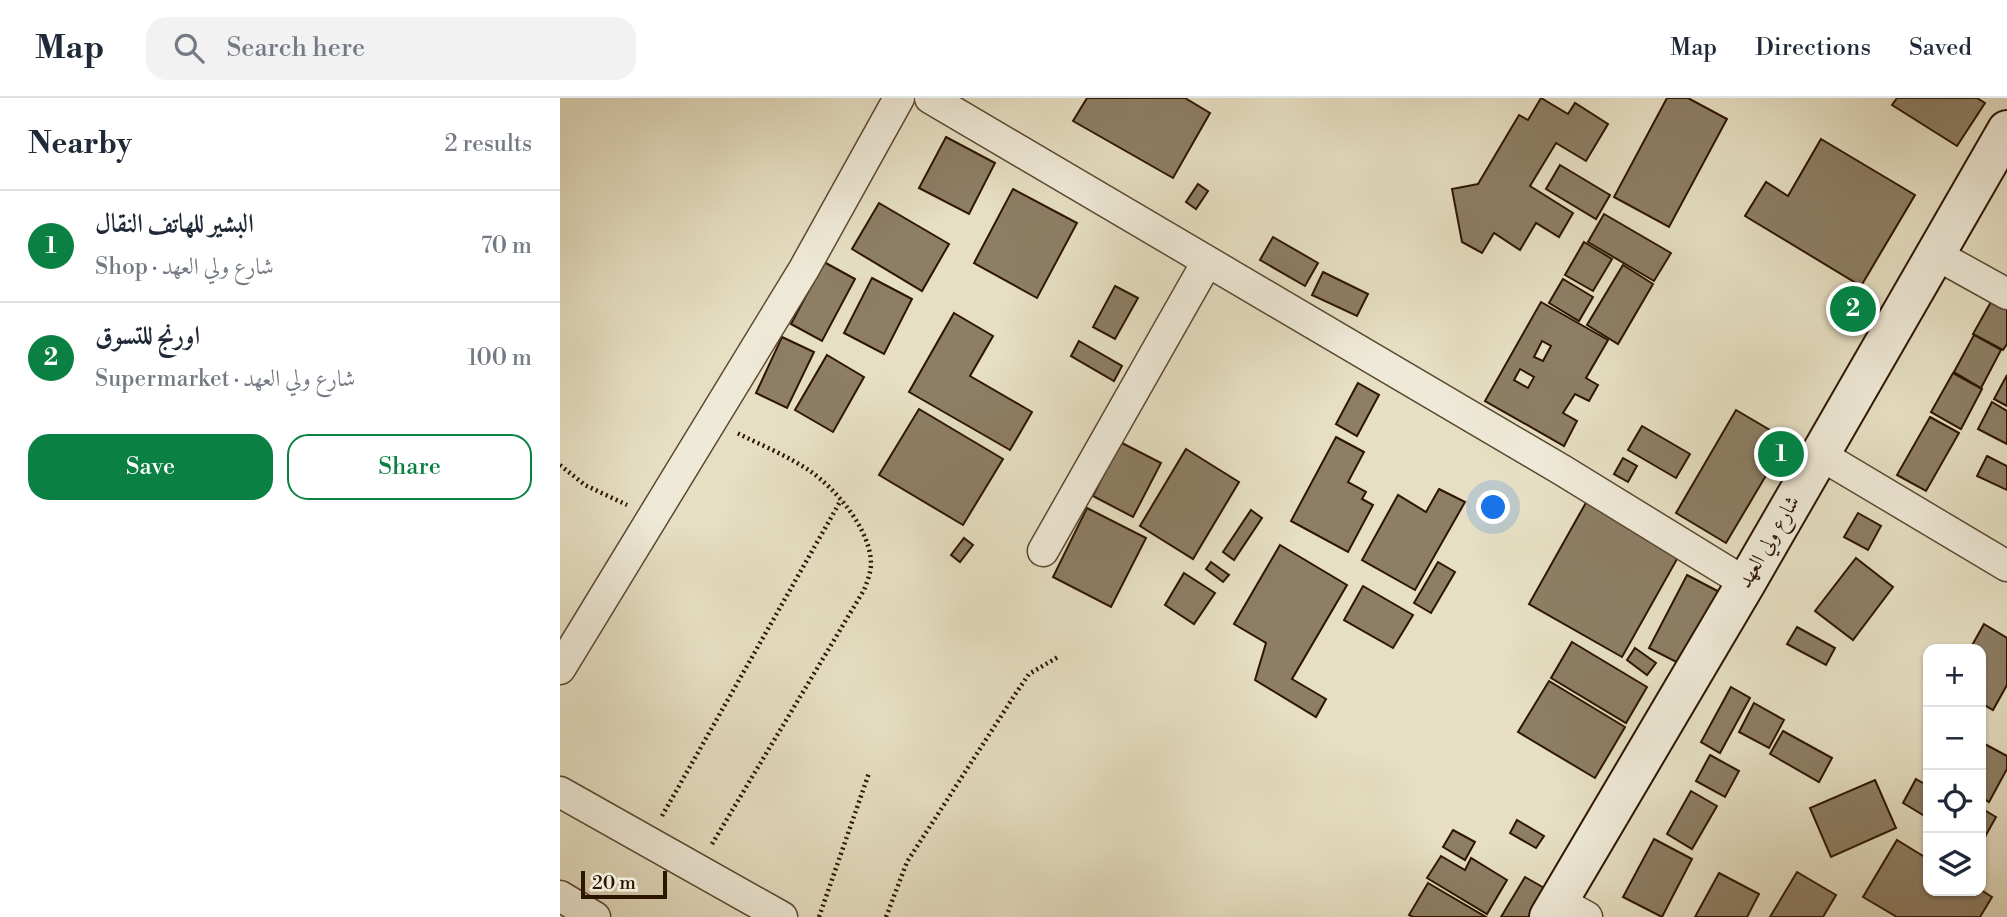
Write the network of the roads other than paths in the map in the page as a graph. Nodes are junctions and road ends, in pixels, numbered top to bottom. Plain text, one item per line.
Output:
1 (930, 98) edge
2 (892, 100) edge
3 (2007, 130) edge
4 (1935, 254) junction
5 (1207, 262) junction
6 (2007, 295) edge
7 (1819, 454) junction
8 (1043, 551) dead end
9 (2007, 566) edge
10 (1746, 583) junction
11 (560, 669) edge
12 (560, 792) edge
13 (560, 896) edge
14 (1565, 912) edge
15 (595, 917) edge
16 (782, 917) edge

1 - 5 street
2 - 11 street
3 - 4 main road, شارع ولي العهد
4 - 6 street
4 - 7 main road, شارع ولي العهد
5 - 8 street
5 - 10 street
7 - 9 street
7 - 10 main road, شارع ولي العهد
10 - 14 main road, شارع ولي العهد
12 - 16 street
13 - 15 street

